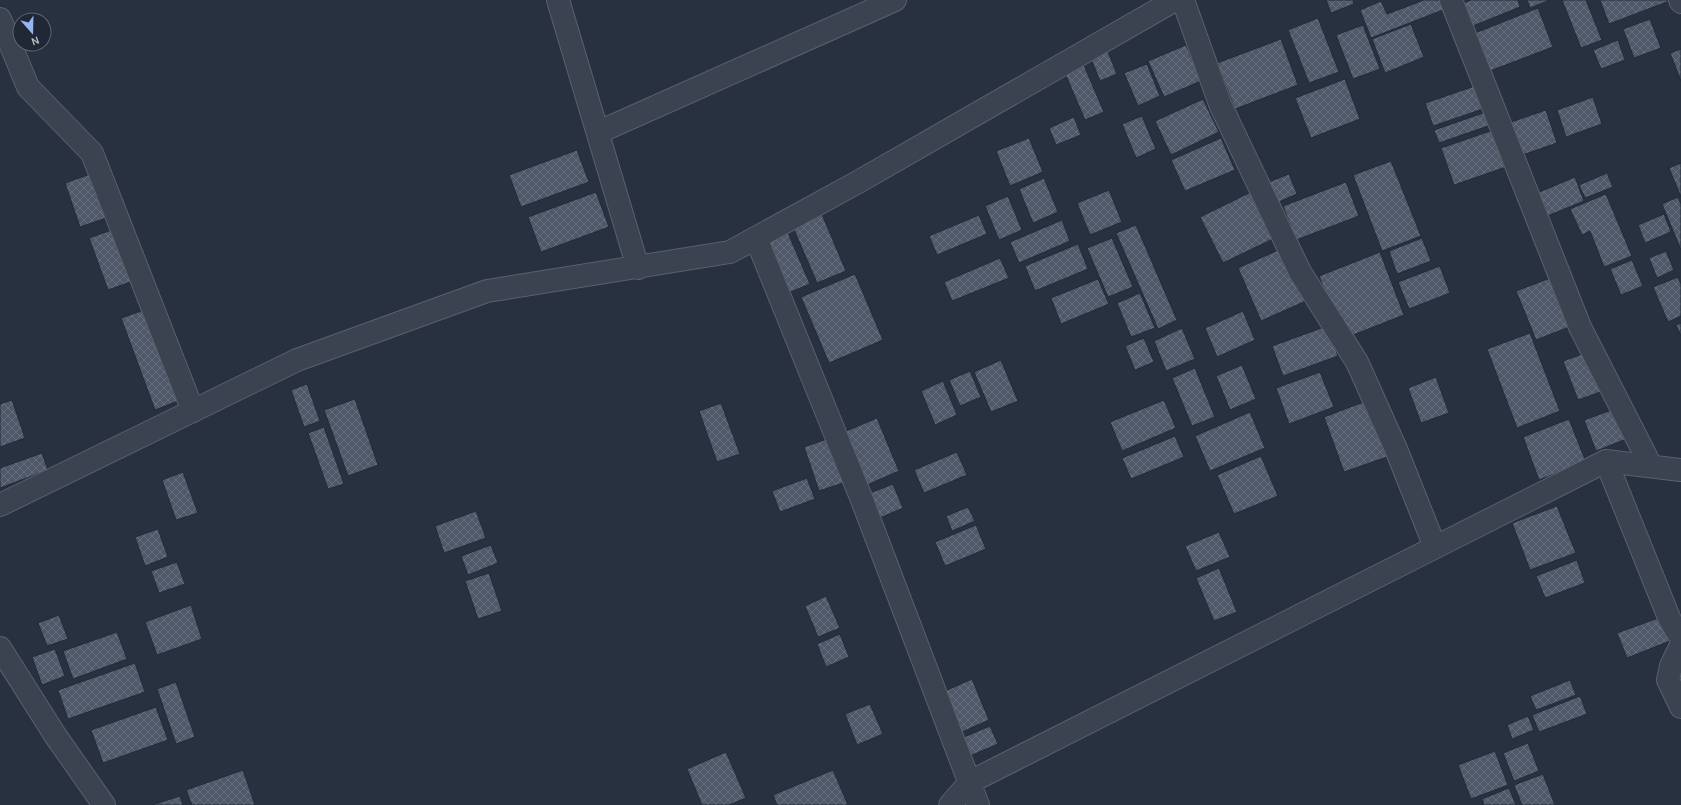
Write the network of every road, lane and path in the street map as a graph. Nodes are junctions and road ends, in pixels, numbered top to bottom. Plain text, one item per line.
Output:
1 (558, 0) edge
2 (895, 0) edge
3 (1175, 0) edge
4 (1183, 0) edge
5 (1451, 0) edge
6 (0, 20) edge
7 (598, 132) junction
8 (756, 238) junction
9 (638, 268) junction
10 (193, 411) junction
11 (1606, 461) junction
12 (1651, 466) junction
13 (1681, 470) edge
14 (0, 505) edge
15 (1435, 547) junction
16 (1681, 638) edge
17 (1681, 645) edge
18 (0, 648) edge
19 (1681, 707) edge
20 (970, 782) junction
21 (104, 805) edge
22 (950, 805) edge
23 (978, 805) edge

1 - 7 street
2 - 7 street
3 - 8 street
4 - 15 street
5 - 12 street
6 - 10 street
7 - 9 street
8 - 9 street
8 - 20 street
9 - 10 street
10 - 14 street
11 - 12 street
11 - 15 street
11 - 16 street
12 - 13 street
15 - 20 street
17 - 19 street
18 - 21 street
20 - 22 street
20 - 23 street

